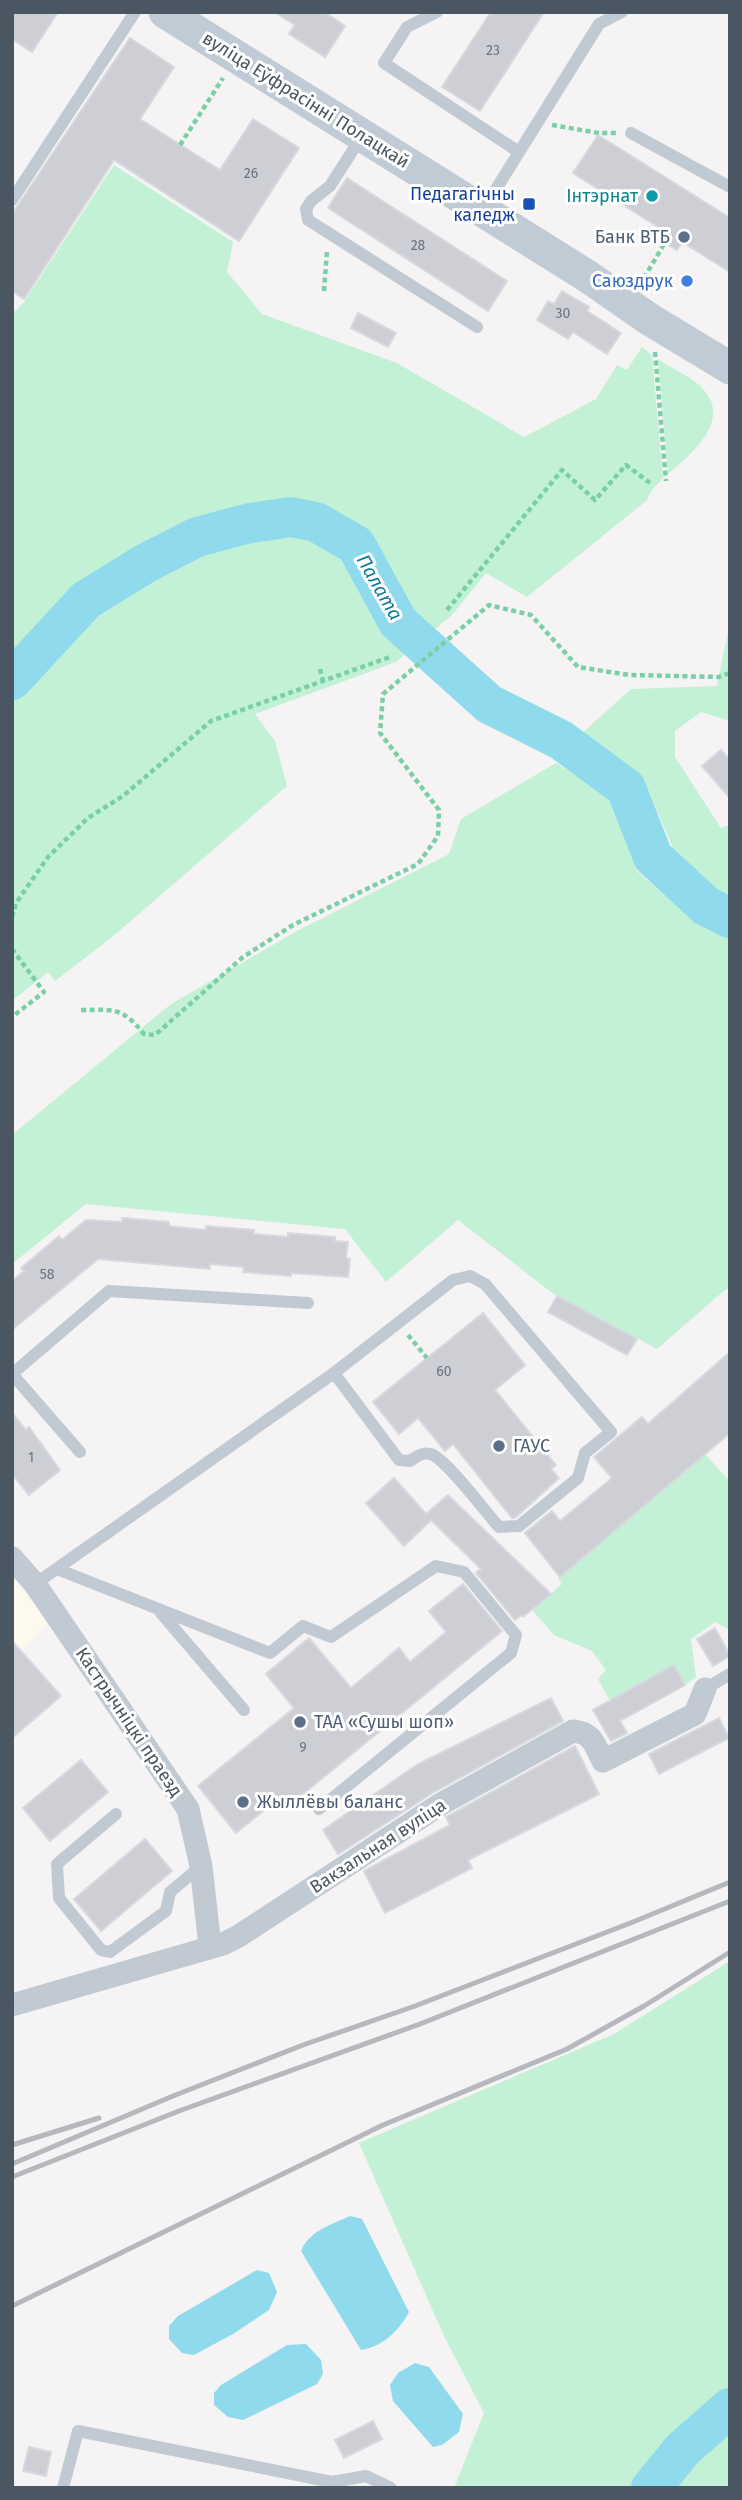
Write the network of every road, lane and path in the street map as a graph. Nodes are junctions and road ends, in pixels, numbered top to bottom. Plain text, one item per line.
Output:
1 (135, 12) edge
2 (165, 12) edge
3 (437, 12) edge
4 (622, 12) edge
5 (226, 74) dead end
6 (537, 123) junction
7 (631, 133) joint
8 (363, 135) junction
9 (180, 145) dead end
10 (519, 152) junction
11 (730, 187) edge
12 (14, 193) edge
13 (482, 211) junction
14 (329, 233) junction
15 (670, 234) dead end
16 (644, 278) dead end
17 (324, 291) dead end
18 (477, 327) dead end
19 (655, 352) dead end
20 (730, 368) edge
21 (666, 481) dead end
22 (650, 483) dead end
23 (447, 610) dead end
24 (390, 657) dead end
25 (320, 669) dead end
26 (730, 673) edge
27 (323, 681) junction
28 (12, 917) edge
29 (12, 949) edge
30 (80, 1010) dead end
31 (12, 1017) edge
32 (308, 1303) dead end
33 (399, 1323) junction
34 (427, 1358) dead end
35 (334, 1373) junction
36 (80, 1452) dead end
37 (12, 1559) edge
38 (57, 1569) junction
39 (35, 1584) junction
40 (158, 1610) junction
41 (730, 1674) edge
42 (705, 1689) joint
43 (244, 1710) dead end
44 (319, 1809) dead end
45 (116, 1814) dead end
46 (201, 1866) junction
47 (210, 1946) junction
48 (12, 2005) edge
49 (63, 2488) edge
50 (391, 2488) edge

1 - 12 lane
2 - 8 main road, вуліца Еўфрасінні Полацкай
3 - 10 lane
4 - 6 lane
5 - 9 path
6 - 7 path
6 - 10 lane
7 - 11 lane
8 - 13 main road, вуліца Еўфрасінні Полацкай
8 - 14 lane
10 - 13 lane
13 - 20 main road, вуліца Еўфрасінні Полацкай
14 - 17 path
14 - 18 lane
15 - 16 path
19 - 21 path
22 - 23 path
24 - 27 path
25 - 27 path
26 - 30 path
27 - 28 path
29 - 31 path
32 - 36 lane
33 - 34 path
33 - 35 lane
33 - 35 lane
35 - 38 lane
37 - 39 street, Кастрычніцкі праезд
38 - 39 lane
38 - 40 lane
39 - 46 street, Кастрычніцкі праезд
40 - 43 lane
40 - 44 lane
41 - 42 lane
42 - 47 street, Вакзальная вуліца
45 - 46 lane
46 - 47 street, Кастрычніцкі праезд
47 - 48 street, Вакзальная вуліца
49 - 50 lane

